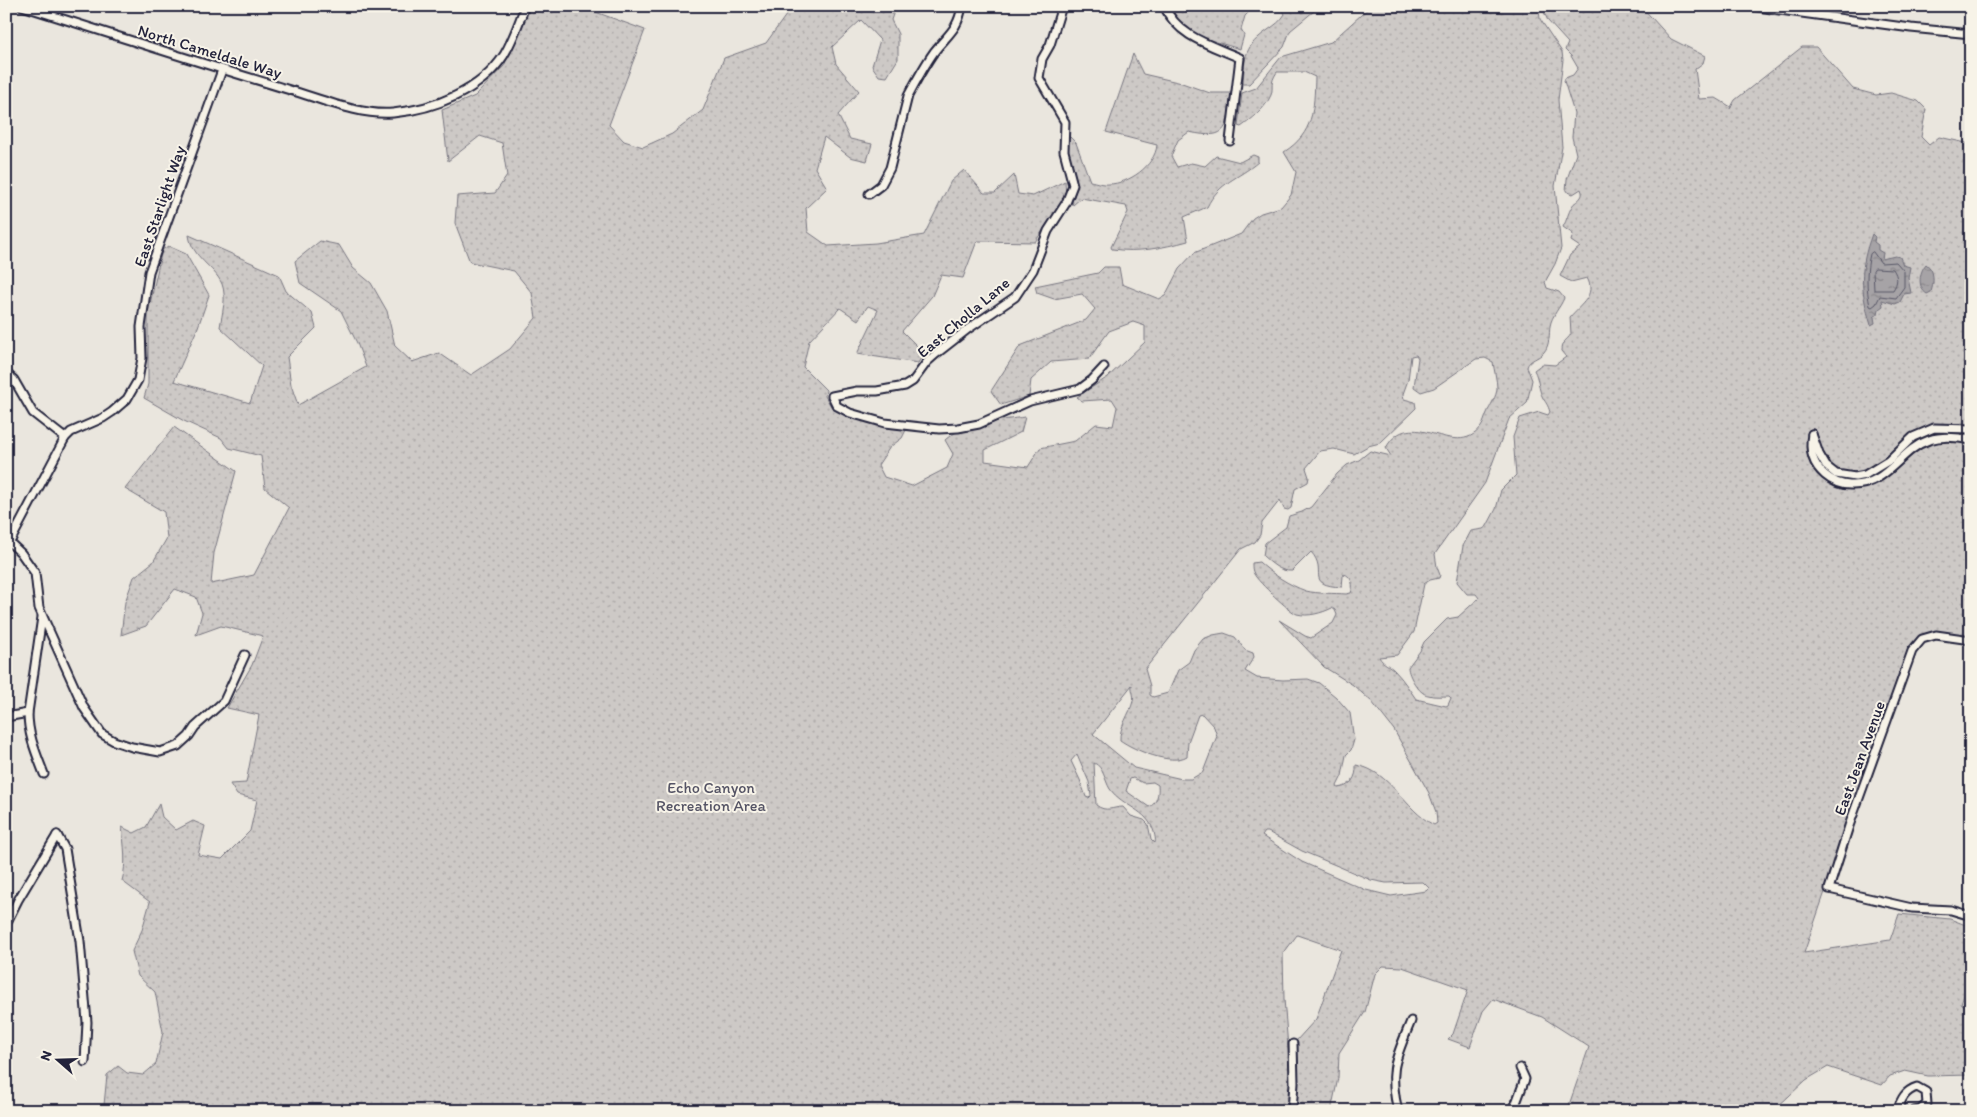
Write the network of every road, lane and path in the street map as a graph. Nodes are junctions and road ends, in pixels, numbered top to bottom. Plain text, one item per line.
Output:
1 (22, 6) edge
2 (525, 6) edge
3 (962, 6) edge
4 (1062, 6) edge
5 (1164, 6) edge
6 (1750, 6) edge
7 (1971, 34) edge
8 (222, 70) junction
9 (1230, 141) dead end
10 (869, 194) dead end
11 (1104, 367) dead end
12 (6, 373) edge
13 (1971, 430) edge
14 (65, 438) junction
15 (1971, 440) edge
16 (8, 540) edge
17 (42, 617) junction
18 (1971, 640) edge
19 (245, 655) dead end
20 (28, 713) junction
21 (6, 716) edge
22 (44, 774) dead end
23 (1971, 916) edge
24 (6, 924) edge
25 (1411, 1021) dead end
26 (1293, 1044) dead end
27 (85, 1062) dead end
28 (1520, 1068) dead end
29 (1899, 1110) edge
30 (1292, 1111) edge
31 (1398, 1111) edge
32 (1513, 1111) edge
33 (1914, 1111) edge

1 - 8 street, North Cameldale Way
2 - 8 street, North Cameldale Way
3 - 10 street
4 - 11 street, East Cholla Lane
5 - 9 street
6 - 7 street
8 - 14 street, East Starlight Way
12 - 14 street
13 - 15 street
14 - 16 street
16 - 17 street
17 - 19 street
17 - 20 street
18 - 23 street, East Jean Avenue
20 - 21 street
20 - 22 street
24 - 27 street
25 - 31 street
26 - 30 street
28 - 32 street
29 - 33 street

